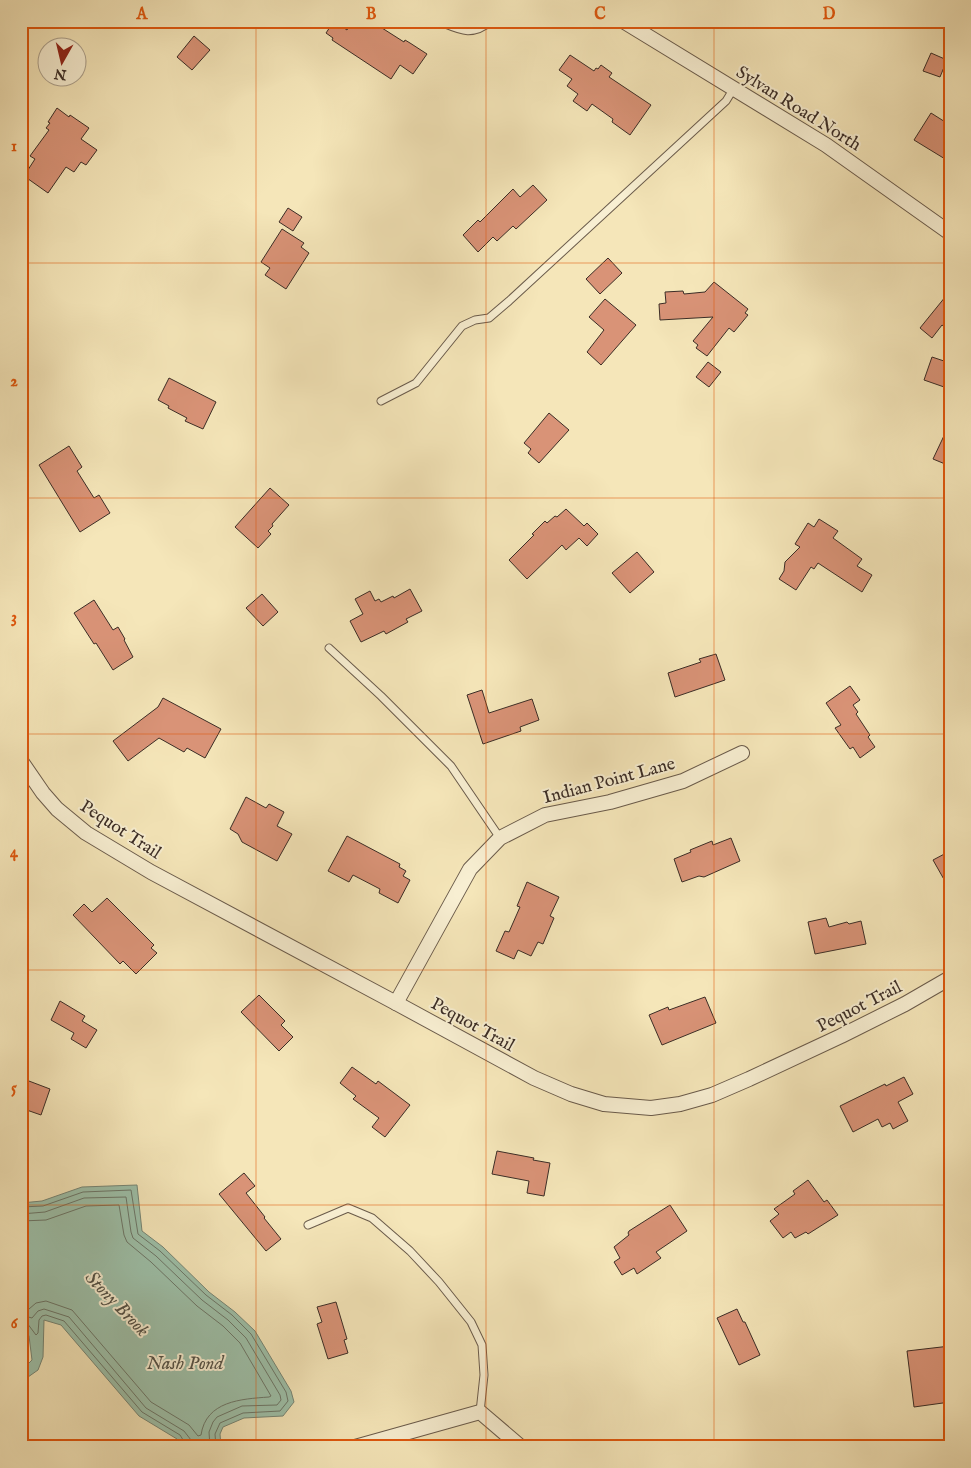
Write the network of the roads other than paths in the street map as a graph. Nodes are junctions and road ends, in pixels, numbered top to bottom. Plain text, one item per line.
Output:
1 (438, 21) edge
2 (490, 21) edge
3 (623, 21) edge
4 (734, 88) junction
5 (950, 233) edge
6 (381, 402) dead end
7 (329, 648) dead end
8 (742, 753) dead end
9 (21, 761) edge
10 (500, 838) junction
11 (950, 978) edge
12 (396, 1002) junction
13 (308, 1225) dead end
14 (480, 1412) junction
15 (355, 1447) edge
16 (521, 1447) edge

1 - 2 lane
3 - 4 street, Sylvan Road North
4 - 5 street, Sylvan Road North
4 - 6 lane
7 - 10 lane
8 - 10 street, Indian Point Lane
9 - 12 street, Pequot Trail
10 - 12 street, Indian Point Lane
11 - 12 street, Pequot Trail
13 - 14 lane
14 - 15 street
14 - 16 street

